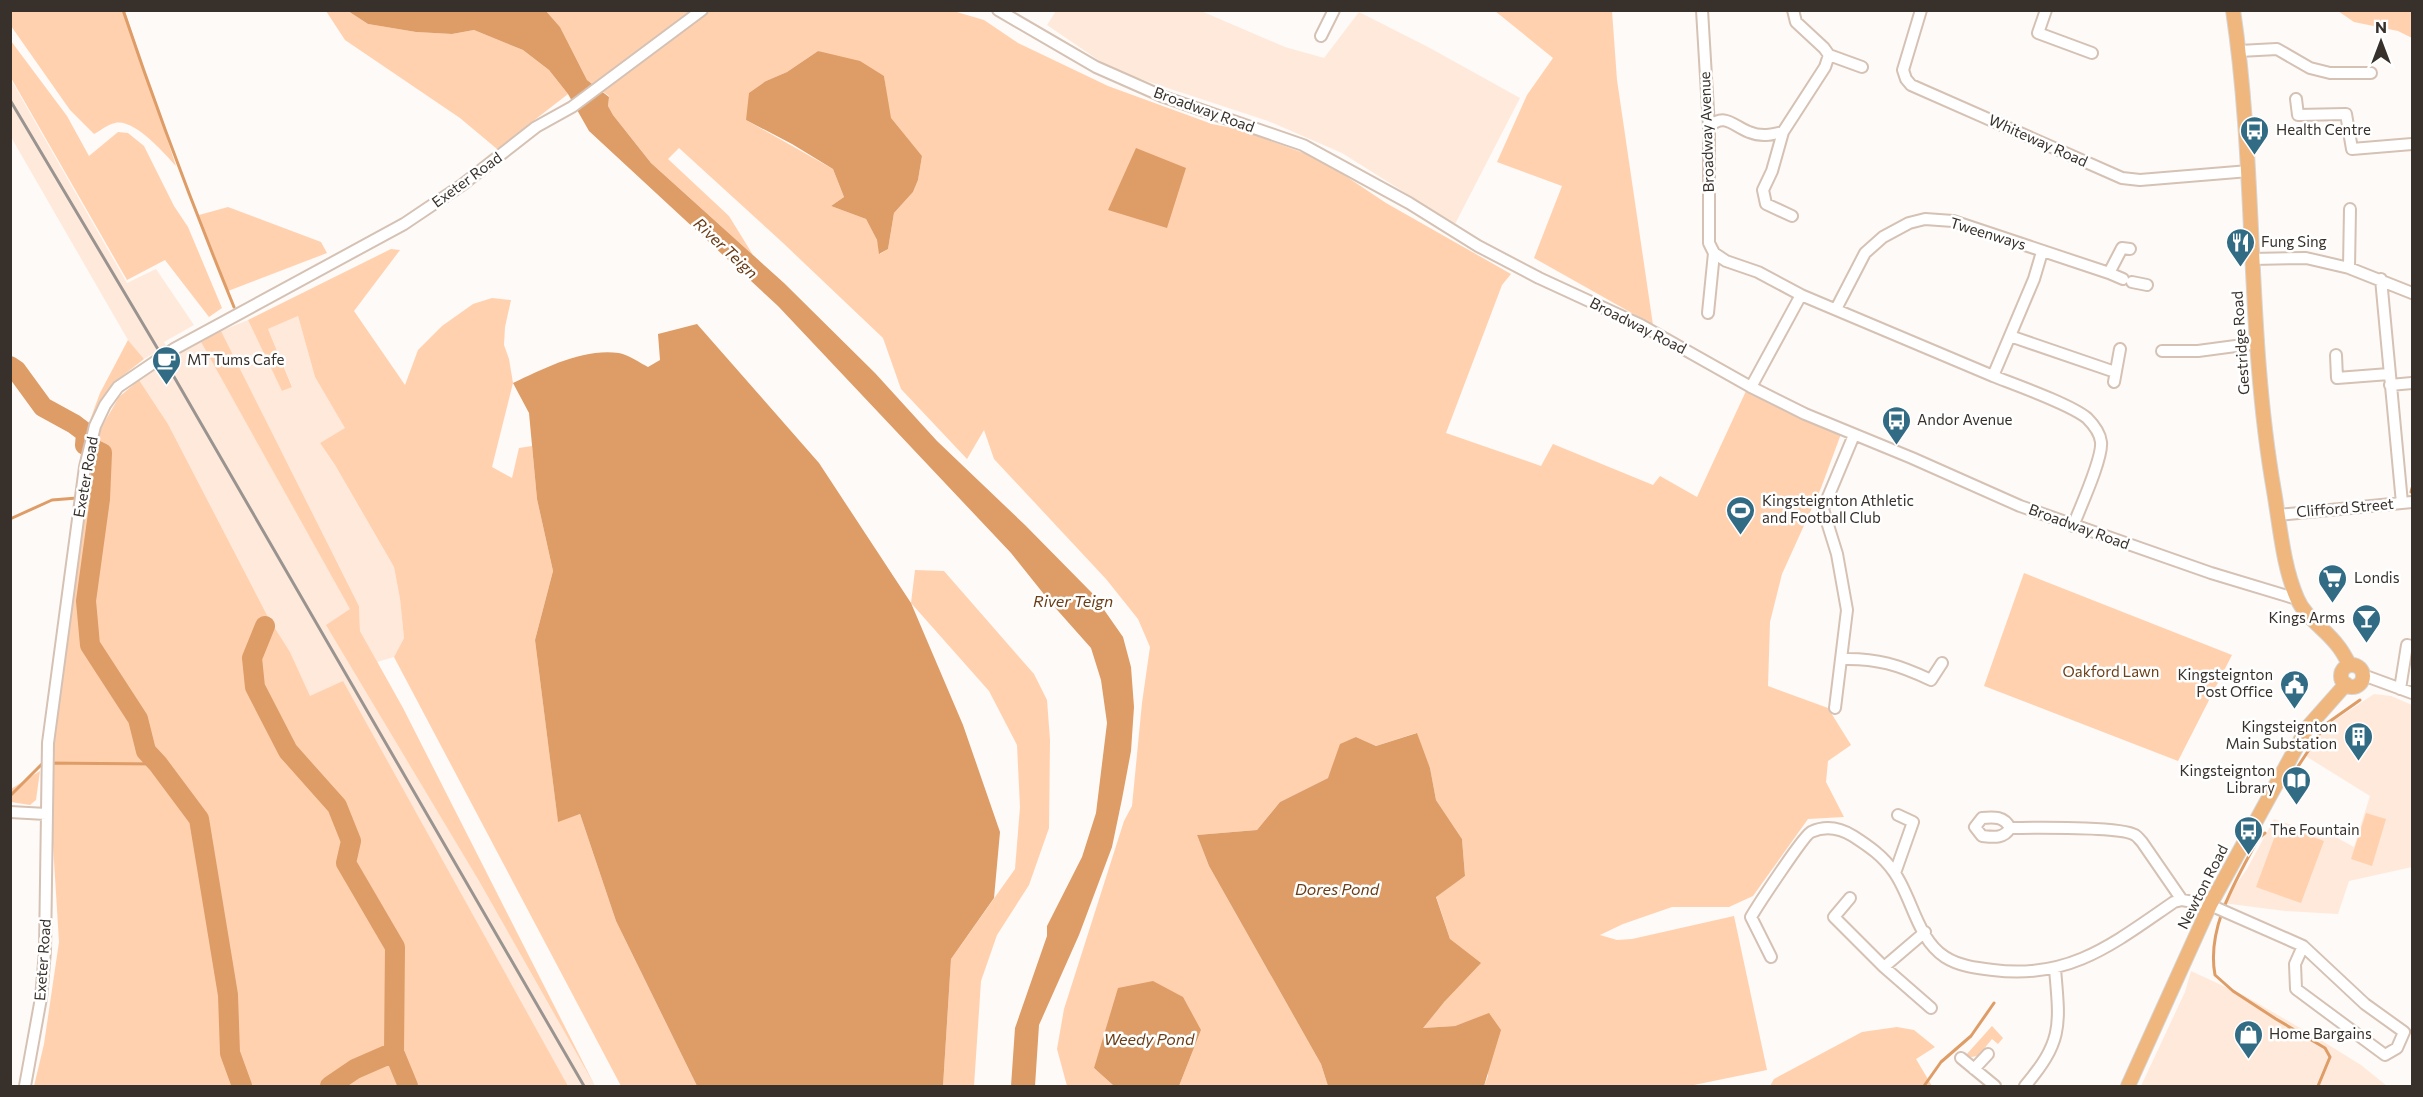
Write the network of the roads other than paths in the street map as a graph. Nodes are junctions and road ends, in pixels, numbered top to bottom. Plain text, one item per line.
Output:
1 (702, 10) edge
2 (998, 10) edge
3 (1334, 10) edge
4 (1702, 10) edge
5 (1793, 10) edge
6 (1921, 10) edge
7 (2046, 10) edge
8 (2233, 10) edge
9 (1321, 36) dead end
10 (2239, 51) junction
11 (2091, 53) dead end
12 (1829, 55) junction
13 (1862, 67) dead end
14 (2372, 73) dead end
15 (2296, 99) dead end
16 (1709, 127) junction
17 (1783, 132) junction
18 (2412, 144) edge
19 (2249, 171) junction
20 (2350, 209) dead end
21 (1792, 216) dead end
22 (2130, 249) dead end
23 (2042, 252) junction
24 (1714, 253) junction
25 (2252, 259) junction
26 (2349, 268) junction
27 (2109, 273) junction
28 (2381, 279) junction
29 (2147, 285) dead end
30 (2412, 293) edge
31 (1801, 295) junction
32 (1836, 309) junction
33 (1708, 313) dead end
34 (2010, 336) junction
35 (2258, 343) junction
36 (2120, 349) dead end
37 (2162, 351) dead end
38 (2336, 355) dead end
39 (1993, 375) junction
40 (2390, 380) junction
41 (2412, 383) edge
42 (1751, 387) junction
43 (1854, 435) junction
44 (2407, 503) edge
45 (2278, 515) junction
46 (2073, 526) junction
47 (2297, 599) junction
48 (2412, 646) edge
49 (1842, 659) junction
50 (1942, 663) dead end
51 (2350, 665) junction
52 (2363, 675) junction
53 (2346, 684) junction
54 (2400, 689) junction
55 (2412, 693) edge
56 (1835, 708) dead end
57 (10, 812) edge
58 (46, 813) junction
59 (1898, 815) dead end
60 (2010, 828) dead end
61 (1895, 873) junction
62 (1850, 898) dead end
63 (2182, 900) junction
64 (2214, 907) junction
65 (1924, 932) junction
66 (2303, 946) junction
67 (1771, 957) dead end
68 (1884, 967) junction
69 (2055, 969) junction
70 (1931, 1008) dead end
71 (1988, 1054) dead end
72 (1961, 1058) dead end
73 (1974, 1069) junction
74 (25, 1086) edge
75 (1995, 1086) edge
76 (2025, 1086) edge
77 (2128, 1086) edge

1 - 58 street, Exeter Road
2 - 42 street, Broadway Road
3 - 9 street
4 - 16 street, Broadway Avenue
5 - 12 street
6 - 19 street, Whiteway Road
7 - 11 street
8 - 10 main road, Gestridge Road
10 - 14 street
10 - 19 main road, Gestridge Road
12 - 13 street
12 - 17 street
15 - 18 street
16 - 17 street
16 - 24 street, Broadway Avenue
17 - 21 street
19 - 25 main road, Gestridge Road
20 - 26 street
22 - 27 street
23 - 27 street, Tweenways
23 - 32 street, Tweenways
23 - 34 street
24 - 31 street
24 - 33 street, Broadway Avenue
25 - 26 street
25 - 35 main road, Gestridge Road
26 - 28 street
27 - 29 street, Tweenways
28 - 30 street
28 - 40 street
31 - 32 street
31 - 42 street
32 - 39 street
34 - 36 street
34 - 39 street
35 - 37 street
35 - 45 main road, Gestridge Road
38 - 40 street
39 - 46 street
40 - 41 street
40 - 44 street
42 - 43 street, Broadway Road
43 - 46 street, Broadway Road
43 - 49 street
44 - 45 street, Clifford Street
45 - 47 main road, Gestridge Road
46 - 47 street, Broadway Road
47 - 51 main road
48 - 54 street
49 - 50 street
49 - 56 street
51 - 52 main road
51 - 53 main road
52 - 53 main road
52 - 54 street
53 - 64 main road, Newton Road
54 - 55 street
57 - 58 street
58 - 74 street, Exeter Road
59 - 61 street
60 - 63 street
61 - 65 street
61 - 67 street
62 - 68 street
63 - 64 street
63 - 69 street
64 - 66 street
64 - 77 main road, Newton Road
65 - 68 street
65 - 69 street
66 - 66 street
68 - 70 street
69 - 76 street
71 - 73 street
72 - 73 street
73 - 75 street

